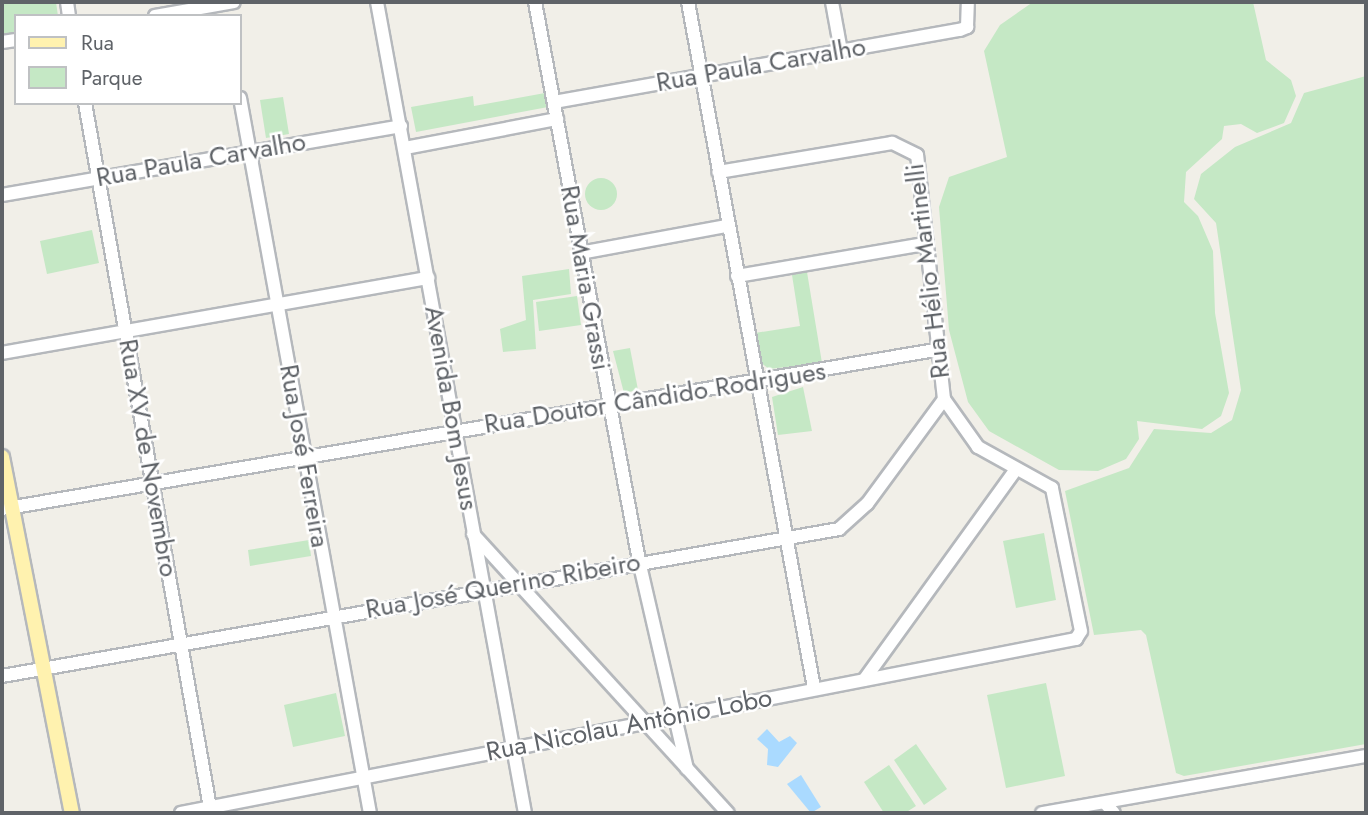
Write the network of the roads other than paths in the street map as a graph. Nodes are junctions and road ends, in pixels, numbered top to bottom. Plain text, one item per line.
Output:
1 (377, 2) edge
2 (535, 2) edge
3 (688, 2) edge
4 (832, 2) edge
5 (968, 2) edge
6 (226, 6) edge
7 (169, 14) edge
8 (841, 51) junction
9 (700, 75) junction
10 (554, 102) junction
11 (85, 105) edge
12 (241, 105) edge
13 (557, 119) junction
14 (401, 126) junction
15 (405, 148) junction
16 (250, 153) junction
17 (718, 173) junction
18 (99, 178) junction
19 (2, 195) edge
20 (726, 226) junction
21 (924, 244) junction
22 (580, 253) junction
23 (737, 276) junction
24 (428, 278) junction
25 (276, 303) junction
26 (126, 330) junction
27 (935, 350) junction
28 (2, 353) edge
29 (754, 383) junction
30 (944, 399) junction
31 (608, 404) junction
32 (454, 431) junction
33 (2, 457) edge
34 (304, 457) junction
35 (1014, 472) junction
36 (152, 483) junction
37 (7, 508) edge
38 (473, 534) junction
39 (784, 539) junction
40 (639, 561) junction
41 (518, 583) junction
42 (483, 590) junction
43 (332, 617) junction
44 (1076, 639) joint
45 (178, 645) junction
46 (42, 667) junction
47 (2, 676) edge
48 (864, 680) junction
49 (814, 688) junction
50 (671, 718) junction
51 (644, 723) junction
52 (514, 748) junction
53 (1366, 756) edge
54 (687, 769) junction
55 (364, 777) junction
56 (1105, 803) junction
57 (211, 810) edge
58 (72, 813) edge
59 (181, 813) edge
60 (370, 813) edge
61 (525, 813) edge
62 (728, 813) edge
63 (1042, 813) edge
64 (1114, 813) edge

1 - 14 street, Avenida Bom Jesus
2 - 10 street, Rua Maria Grassi
3 - 9 street
4 - 8 street
5 - 8 street, Rua Paula Carvalho
6 - 7 street
8 - 9 street, Rua Paula Carvalho
9 - 10 street, Rua Paula Carvalho
9 - 17 street
10 - 13 street, Rua Maria Grassi
11 - 18 street, Rua XV de Novembro
12 - 16 street, Rua José Ferreira
13 - 15 street
13 - 22 street, Rua Maria Grassi
14 - 15 street, Avenida Bom Jesus
14 - 16 street, Rua Paula Carvalho
15 - 24 street, Avenida Bom Jesus
16 - 18 street, Rua Paula Carvalho
16 - 25 street, Rua José Ferreira
17 - 20 street
17 - 21 street, Rua Hélio Martinelli
18 - 19 street, Rua Paula Carvalho
18 - 26 street, Rua XV de Novembro
20 - 22 street
20 - 23 street
21 - 23 street
21 - 27 street, Rua Hélio Martinelli
22 - 31 street, Rua Maria Grassi
23 - 29 street
24 - 25 street
24 - 32 street, Avenida Bom Jesus
25 - 26 street
25 - 34 street, Rua José Ferreira
26 - 28 street
26 - 36 street, Rua XV de Novembro
27 - 29 street, Rua Doutor Cândido Rodrigues
27 - 30 street, Rua Hélio Martinelli
29 - 31 street, Rua Doutor Cândido Rodrigues
29 - 39 street
30 - 35 street, Rua Hélio Martinelli
30 - 39 street, Rua José Querino Ribeiro
31 - 32 street, Rua Doutor Cândido Rodrigues
31 - 40 street, Rua Maria Grassi
32 - 34 street, Rua Doutor Cândido Rodrigues
32 - 38 street, Avenida Bom Jesus
33 - 37 main road
34 - 36 street, Rua Doutor Cândido Rodrigues
34 - 43 street, Rua José Ferreira
35 - 44 street, Rua Hélio Martinelli
35 - 48 street
36 - 37 street, Rua Doutor Cândido Rodrigues
36 - 45 street, Rua XV de Novembro
37 - 46 main road
38 - 41 street
38 - 42 street, Avenida Bom Jesus
39 - 40 street, Rua José Querino Ribeiro
39 - 49 street
40 - 41 street, Rua José Querino Ribeiro
40 - 50 street, Rua Maria Grassi
41 - 42 street, Rua José Querino Ribeiro
41 - 51 street
42 - 43 street, Rua José Querino Ribeiro
42 - 52 street, Avenida Bom Jesus
43 - 45 street, Rua José Querino Ribeiro
43 - 55 street, Rua José Ferreira
44 - 48 street, Rua Nicolau Antônio Lobo
45 - 46 street, Rua José Querino Ribeiro
45 - 57 street, Rua XV de Novembro
46 - 47 street, Rua José Querino Ribeiro
46 - 58 main road
48 - 49 street, Rua Nicolau Antônio Lobo
49 - 50 street, Rua Nicolau Antônio Lobo
50 - 51 street, Rua Nicolau Antônio Lobo
50 - 54 street, Rua Maria Grassi
51 - 52 street, Rua Nicolau Antônio Lobo
51 - 54 street
52 - 55 street, Rua Nicolau Antônio Lobo
52 - 61 street, Avenida Bom Jesus
53 - 56 street
54 - 62 street
55 - 57 street, Rua Nicolau Antônio Lobo
55 - 60 street, Rua José Ferreira
56 - 63 street
56 - 64 street
57 - 59 street, Rua Nicolau Antônio Lobo

